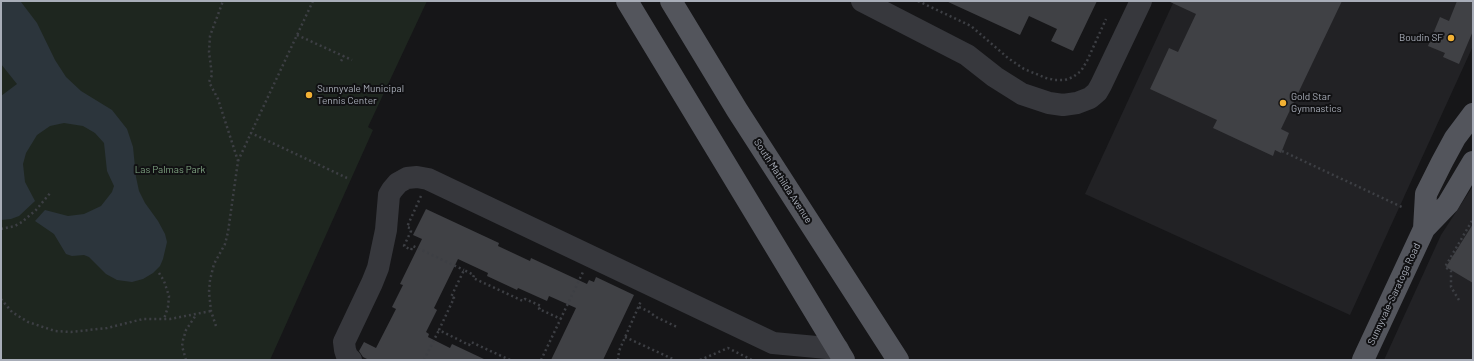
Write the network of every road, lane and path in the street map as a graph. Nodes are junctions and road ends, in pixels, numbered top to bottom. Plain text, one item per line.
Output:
1 (223, 1) edge
2 (313, 1) edge
3 (627, 1) edge
4 (671, 1) edge
5 (862, 1) edge
6 (918, 1) edge
7 (1141, 1) edge
8 (1106, 19) dead end
9 (297, 35) junction
10 (344, 56) junction
11 (352, 60) dead end
12 (341, 61) dead end
13 (1473, 114) edge
14 (251, 133) junction
15 (1282, 151) dead end
16 (238, 161) junction
17 (1473, 162) edge
18 (347, 178) dead end
19 (429, 180) junction
20 (51, 192) dead end
21 (1404, 208) dead end
22 (1473, 219) edge
23 (1, 229) edge
24 (1424, 229) junction
25 (591, 255) junction
26 (464, 270) junction
27 (159, 274) dead end
28 (650, 284) junction
29 (1, 299) edge
30 (1458, 300) dead end
31 (639, 307) junction
32 (211, 311) junction
33 (196, 314) junction
34 (164, 319) junction
35 (561, 319) junction
36 (216, 326) dead end
37 (677, 327) dead end
38 (439, 330) junction
39 (625, 337) junction
40 (841, 355) edge
41 (1367, 359) edge
42 (186, 360) edge
43 (351, 360) edge
44 (424, 360) edge
45 (510, 360) edge
46 (541, 360) edge
47 (618, 360) edge
48 (675, 360) edge
49 (700, 360) edge
50 (752, 360) edge
51 (898, 360) edge

1 - 16 path
2 - 9 path
3 - 40 main road
4 - 51 main road, South Mathilda Avenue
5 - 7 street
6 - 8 path
9 - 10 path
9 - 14 path
10 - 11 path
10 - 12 path
13 - 24 main road, Sunnyvale-Saratoga Road
14 - 16 path
14 - 18 path
15 - 21 path
16 - 32 path
17 - 24 main road, Sunnyvale-Saratoga Road
19 - 25 street
19 - 26 path
19 - 43 street
20 - 23 path
22 - 30 path
24 - 41 main road, Sunnyvale-Saratoga Road
25 - 28 street
25 - 35 path
26 - 35 path
26 - 38 path
27 - 34 path
28 - 31 path
28 - 40 street
29 - 34 path
31 - 37 path
31 - 39 path
32 - 33 path
32 - 36 path
33 - 34 path
33 - 42 path
35 - 46 path
38 - 44 path
38 - 45 path
39 - 47 path
39 - 48 path
49 - 50 path

